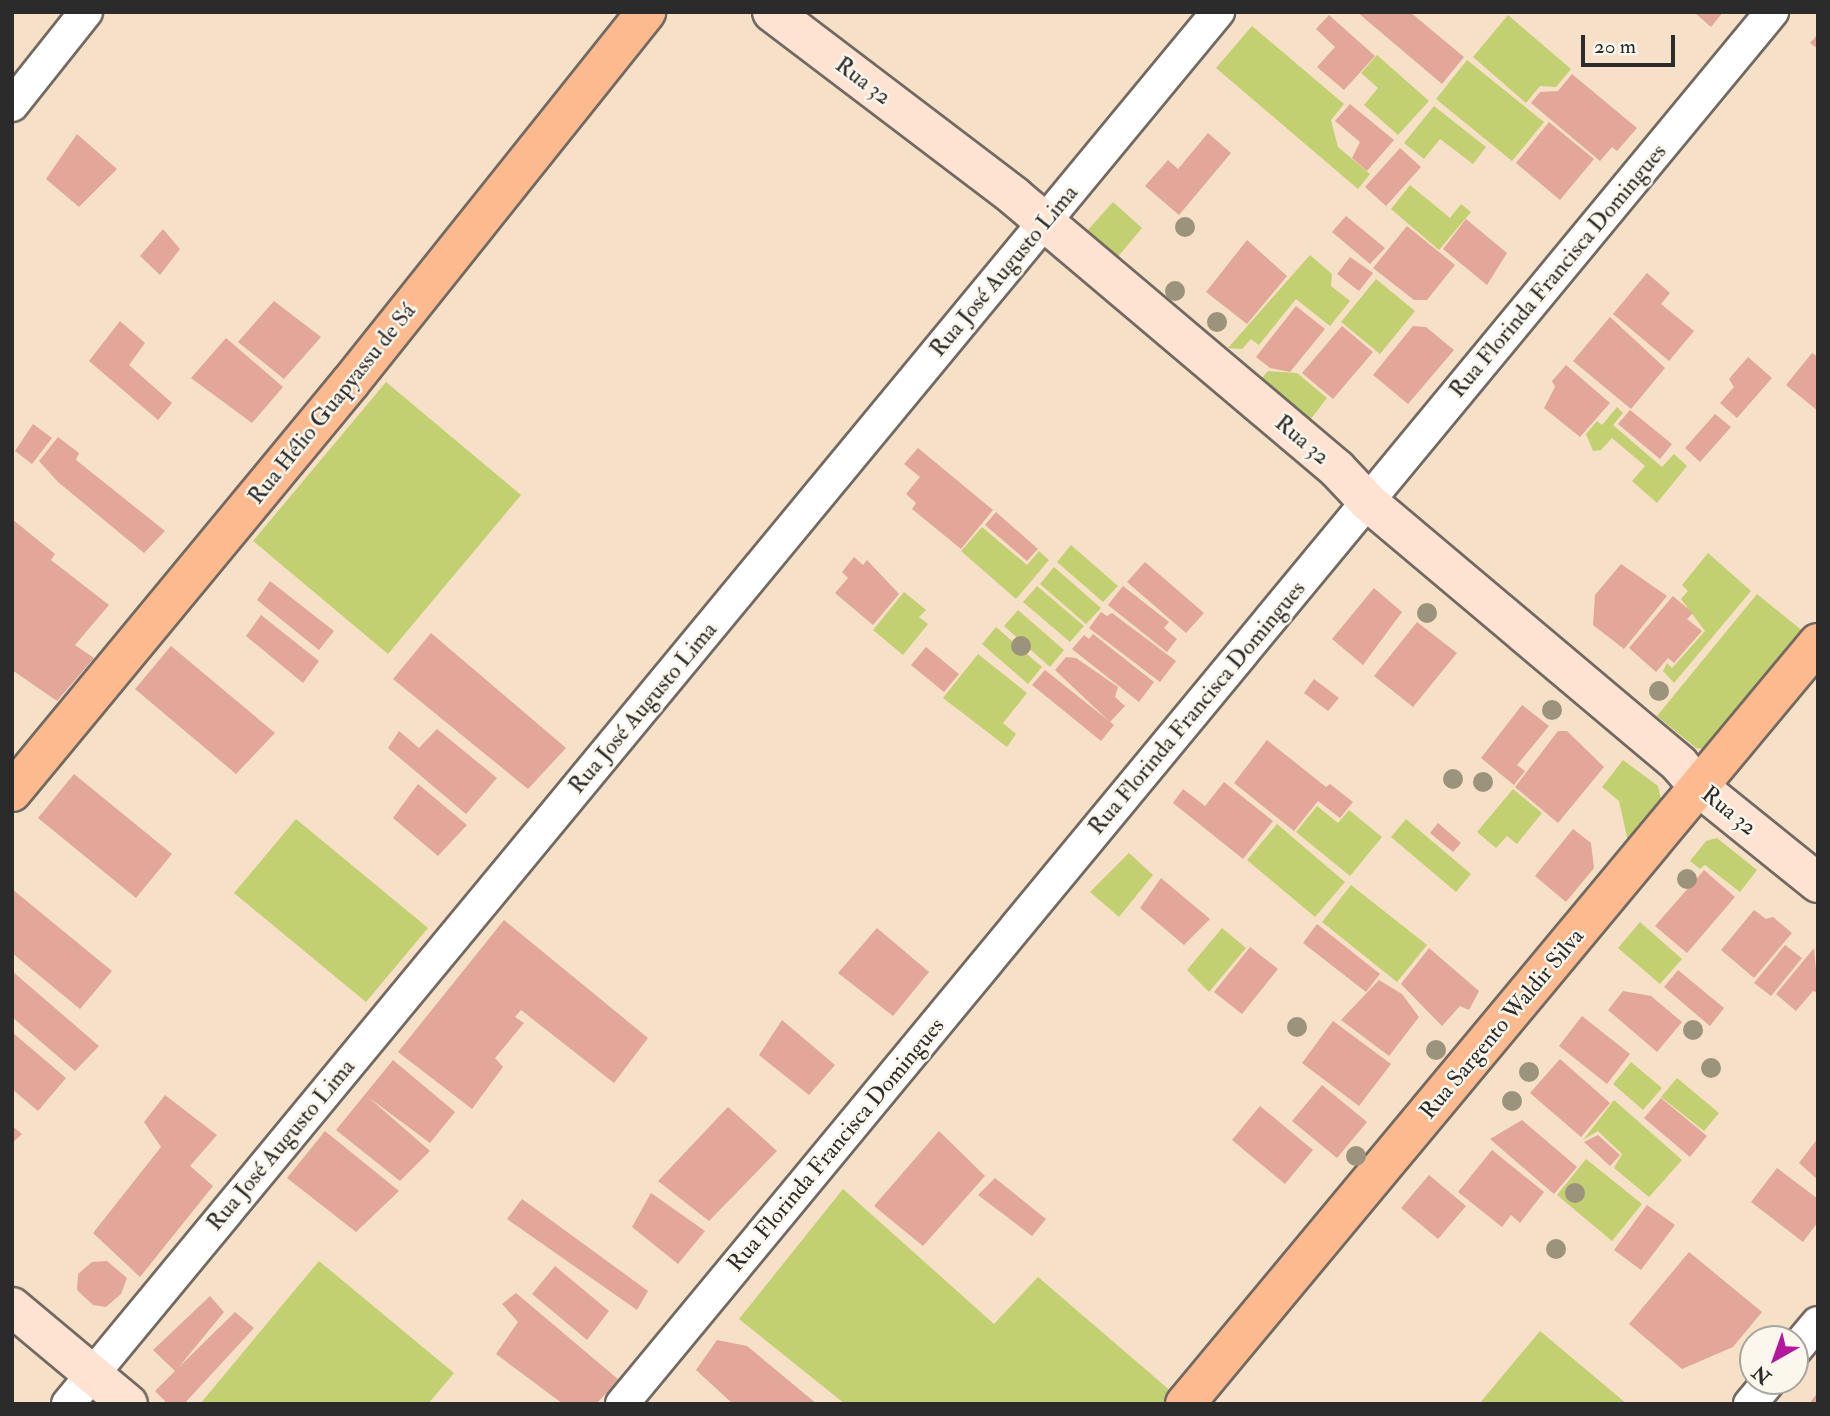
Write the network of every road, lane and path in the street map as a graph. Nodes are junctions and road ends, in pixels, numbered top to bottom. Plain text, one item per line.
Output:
1 (86, 12) edge
2 (646, 12) edge
3 (772, 12) edge
4 (1217, 12) edge
5 (1772, 12) edge
6 (12, 105) edge
7 (1043, 224) junction
8 (1367, 501) junction
9 (1818, 643) edge
10 (1699, 787) junction
11 (12, 792) edge
12 (1818, 883) edge
13 (12, 1307) edge
14 (92, 1374) junction
15 (68, 1404) edge
16 (128, 1404) edge
17 (622, 1404) edge
18 (1185, 1404) edge

1 - 6 street
2 - 11 main road, Rua Hélio Guapyassu de Sá
3 - 7 main road, Rua 32
4 - 7 street, Rua José Augusto Lima
5 - 8 street, Rua Florinda Francisca Domingues
7 - 8 main road, Rua 32
7 - 14 street, Rua José Augusto Lima
8 - 10 main road, Rua 32
8 - 17 street, Rua Florinda Francisca Domingues
9 - 10 main road, Rua Sargento Waldir Silva
10 - 12 main road, Rua 32
10 - 18 main road, Rua Sargento Waldir Silva
13 - 14 main road
14 - 15 street, Rua José Augusto Lima
14 - 16 main road

